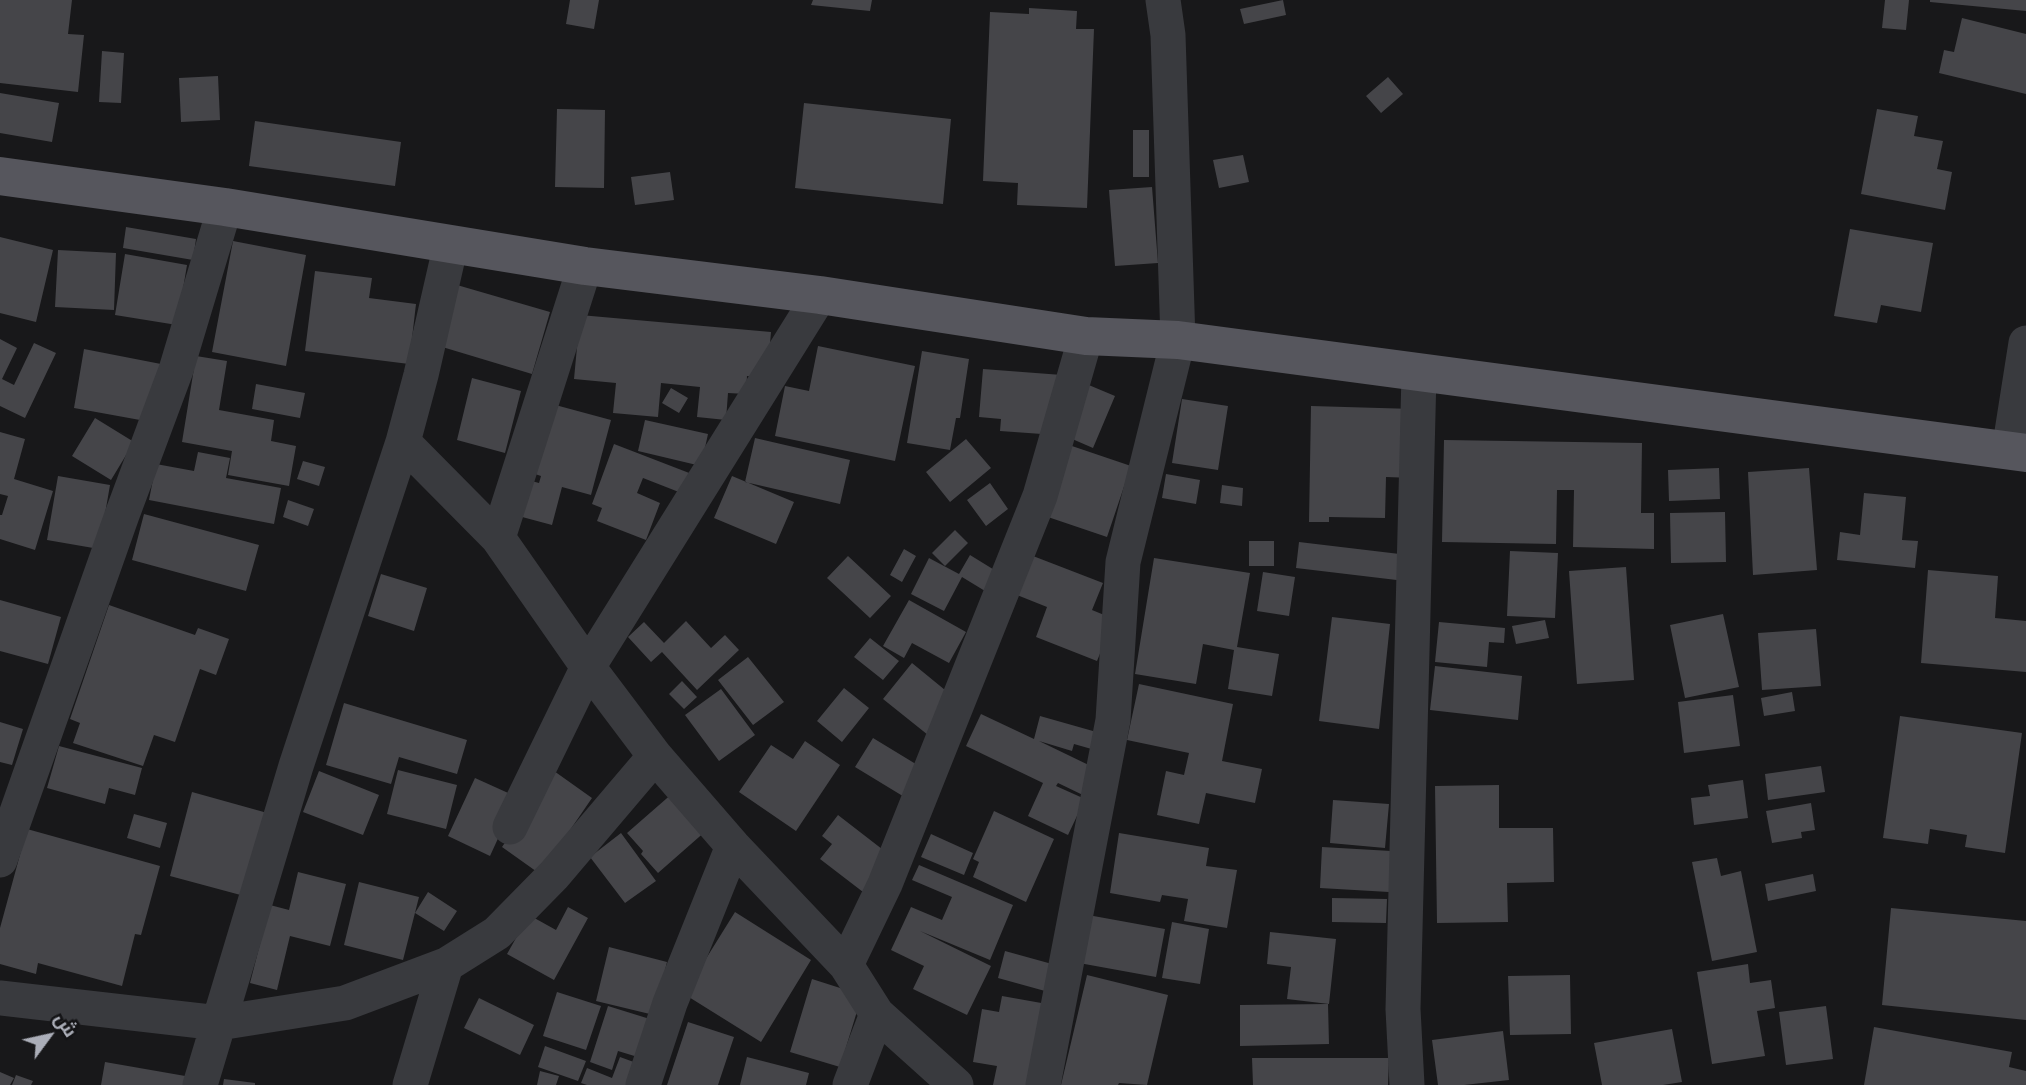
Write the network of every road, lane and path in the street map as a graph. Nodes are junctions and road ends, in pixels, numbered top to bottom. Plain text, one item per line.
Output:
1 (1163, 0) edge
2 (0, 176) edge
3 (225, 207) junction
4 (451, 244) junction
5 (585, 265) junction
6 (820, 295) junction
7 (1086, 336) junction
8 (1178, 341) junction
9 (2026, 343) edge
10 (1419, 374) junction
11 (403, 442) junction
12 (2018, 452) edge
13 (498, 538) junction
14 (588, 667) junction
15 (654, 756) junction
16 (510, 827) dead end
17 (733, 846) junction
18 (0, 860) edge
19 (446, 965) junction
20 (846, 965) junction
21 (0, 998) edge
22 (877, 1014) junction
23 (219, 1023) junction
24 (200, 1085) edge
25 (410, 1085) edge
26 (643, 1085) edge
27 (850, 1085) edge
28 (956, 1085) edge
29 (1043, 1085) edge
30 (1407, 1085) edge

1 - 8 street
2 - 3 main road
3 - 4 main road
3 - 18 street
4 - 5 main road
4 - 11 street
5 - 6 main road
5 - 13 street
6 - 7 main road
6 - 14 street
7 - 8 main road
7 - 20 street
8 - 10 main road
8 - 29 street
9 - 12 street
10 - 12 main road
10 - 30 street
11 - 13 street
11 - 23 street
13 - 14 street
14 - 15 street
14 - 16 street
15 - 17 street
15 - 19 street
17 - 20 street
17 - 26 street
19 - 23 street
19 - 25 street
20 - 22 street
21 - 23 street
22 - 27 street
22 - 28 street
23 - 24 street

